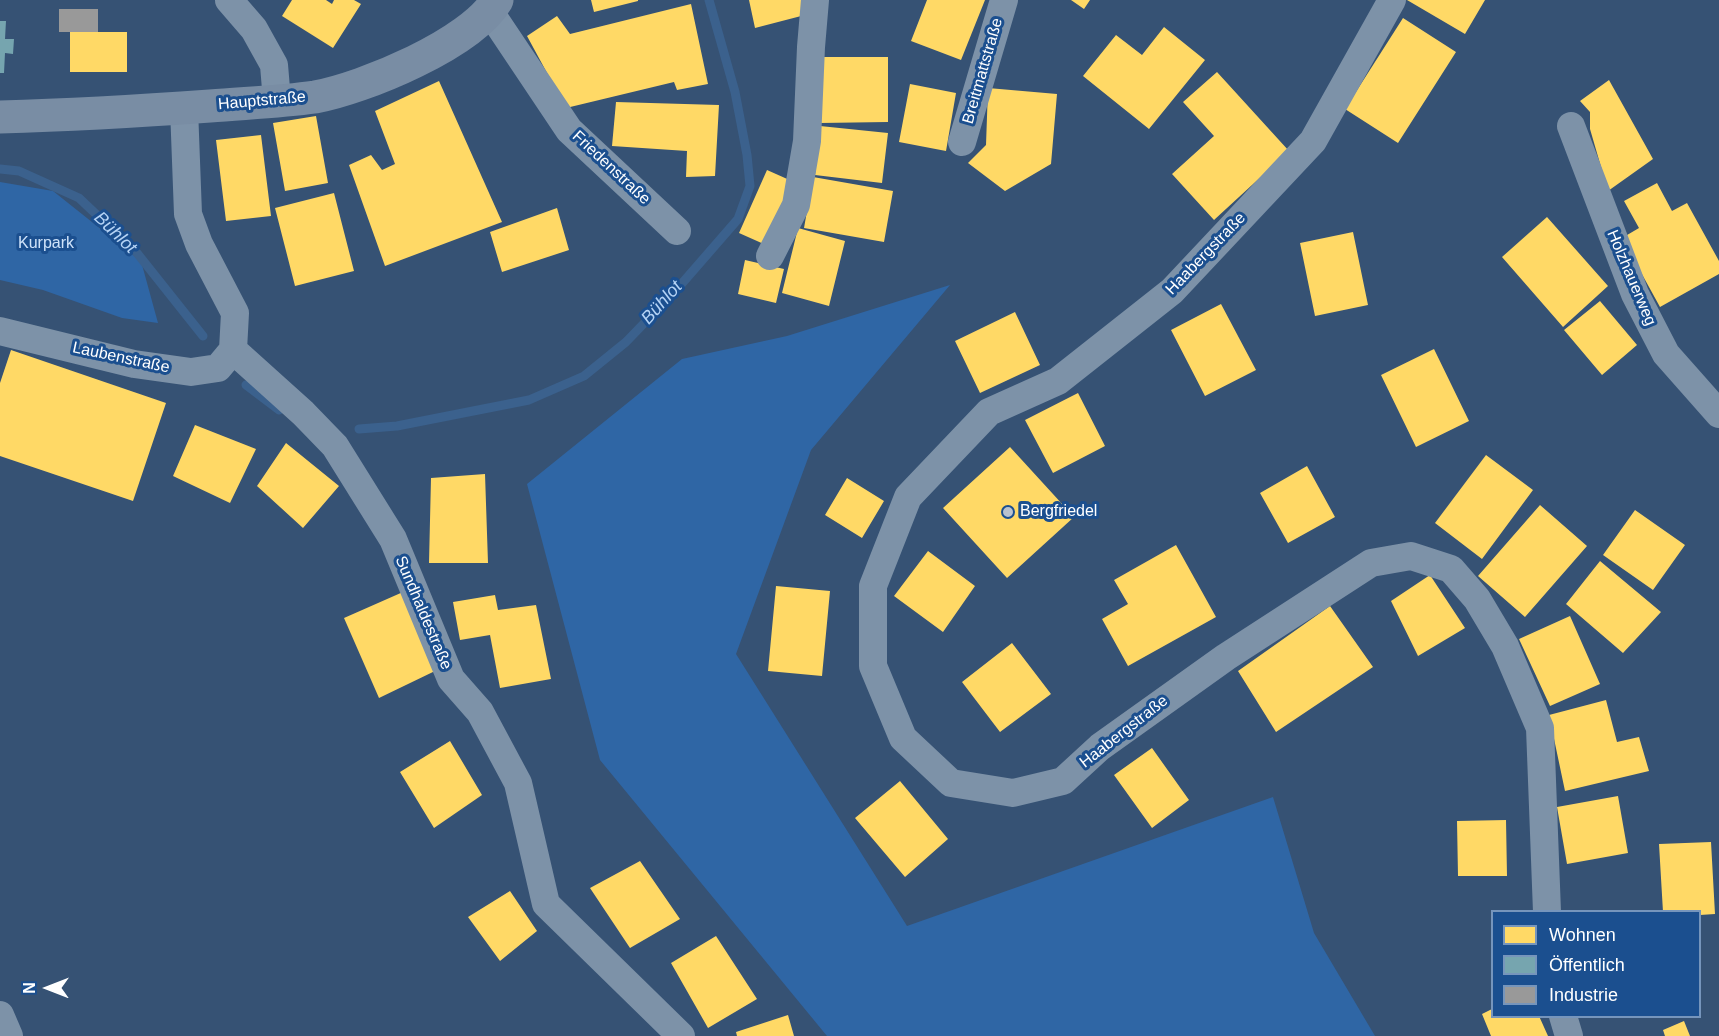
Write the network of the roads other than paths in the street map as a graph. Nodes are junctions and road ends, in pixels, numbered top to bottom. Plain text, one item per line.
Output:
1 (229, 0) edge
2 (815, 0) edge
3 (1004, 0) edge
4 (1392, 0) edge
5 (493, 6) edge
6 (277, 101) junction
7 (184, 108) junction
8 (0, 117) edge
9 (1571, 126) dead end
10 (962, 142) dead end
11 (676, 231) dead end
12 (770, 256) dead end
13 (0, 331) edge
14 (233, 350) junction
15 (1719, 414) edge
16 (1547, 910) edge
17 (0, 1015) edge
18 (1563, 1018) edge
19 (9, 1036) edge
20 (681, 1036) edge
21 (1569, 1036) edge

1 - 6 street
2 - 12 street
3 - 10 street, Breitmattstraße
4 - 16 street, Haabergstraße
5 - 6 main road, Hauptstraße
5 - 11 street, Friedenstraße
6 - 7 main road, Hauptstraße
7 - 8 main road, Hauptstraße
7 - 14 street
9 - 15 street, Holzhauerweg
13 - 14 street, Laubenstraße
14 - 20 street, Sundhaldestraße
17 - 19 street
18 - 21 street

